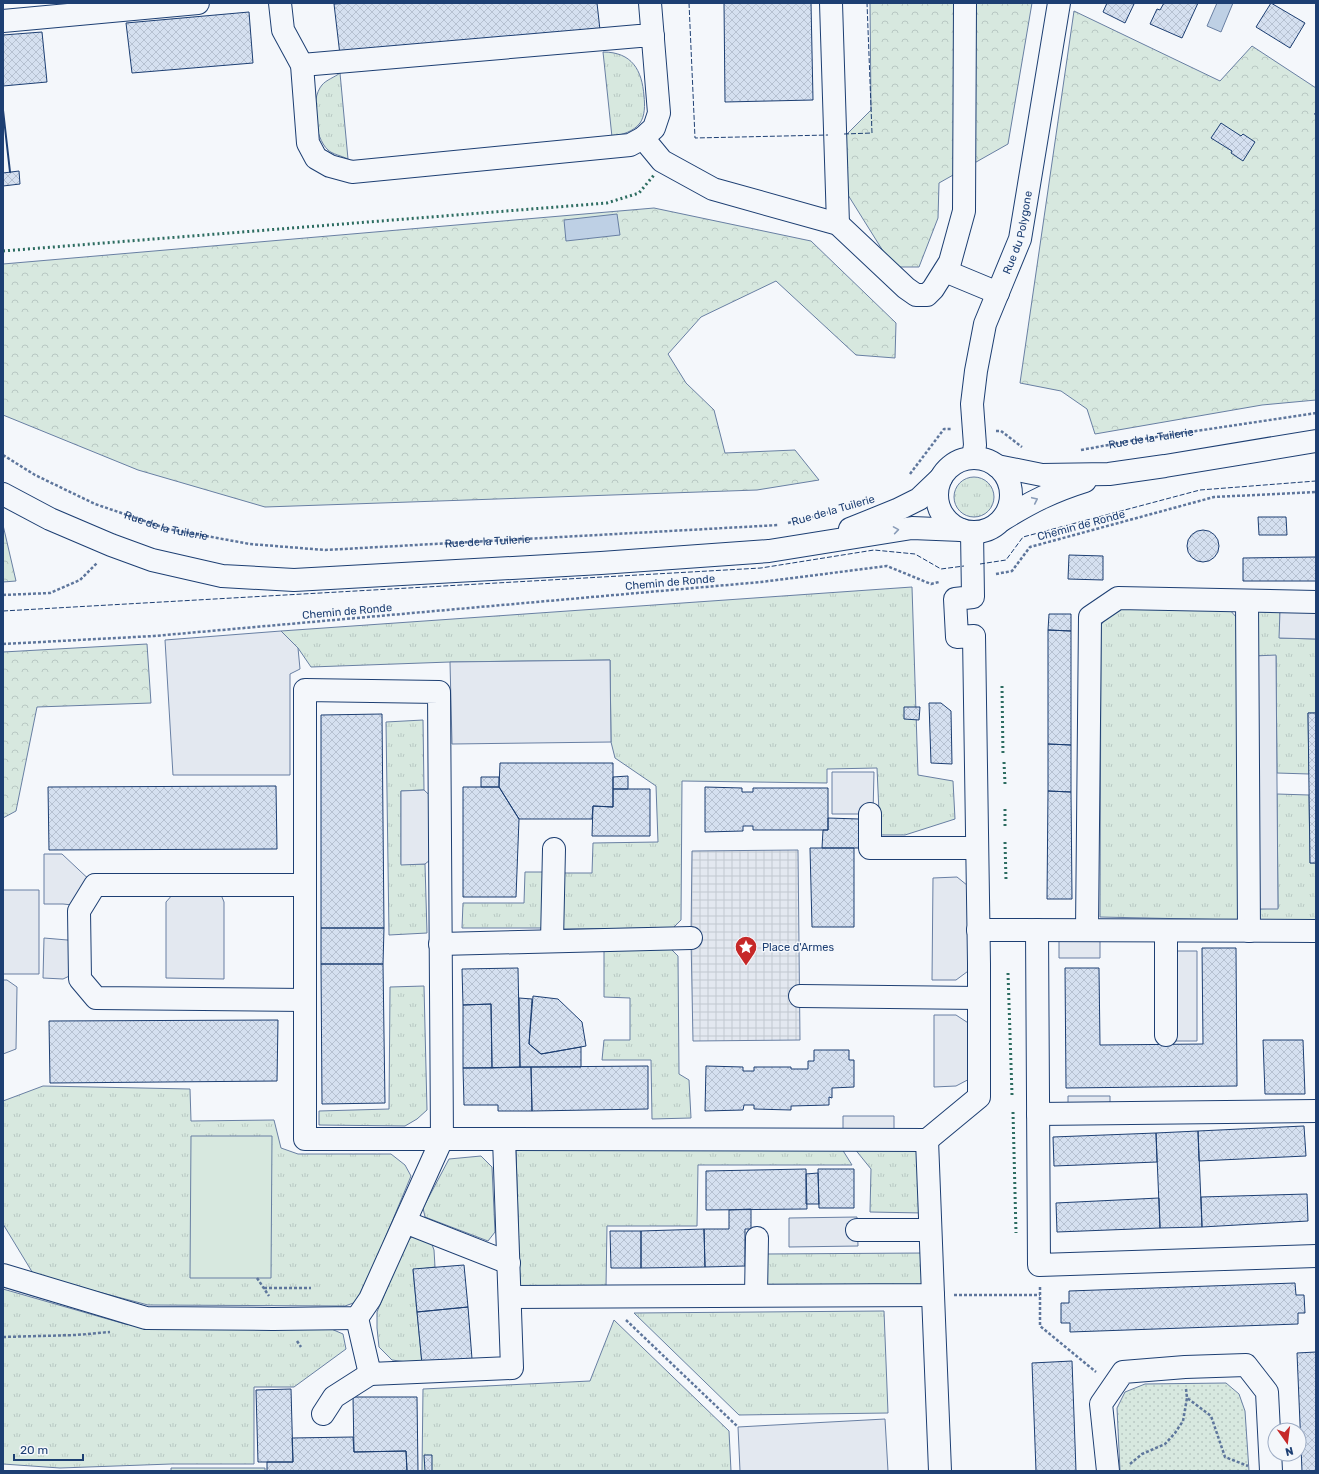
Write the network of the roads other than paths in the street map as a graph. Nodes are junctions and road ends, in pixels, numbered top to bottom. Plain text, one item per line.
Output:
1 (198, 3) edge
2 (280, 3) edge
3 (650, 3) edge
4 (831, 3) edge
5 (964, 3) edge
6 (1059, 3) edge
7 (3, 21) edge
8 (653, 36) junction
9 (302, 65) junction
10 (643, 138) junction
11 (838, 224) junction
12 (944, 271) junction
13 (998, 293) junction
14 (1316, 440) edge
15 (973, 458) junction
16 (997, 466) junction
17 (1109, 474) junction
18 (941, 478) junction
19 (3, 494) edge
20 (1002, 520) junction
21 (967, 531) junction
22 (816, 543) junction
23 (1247, 601) junction
24 (1316, 602) edge
25 (870, 814) dead end
26 (977, 848) junction
27 (554, 849) dead end
28 (305, 885) junction
29 (978, 930) junction
30 (1037, 930) junction
31 (1087, 930) junction
32 (1166, 930) junction
33 (1249, 931) junction
34 (1316, 931) edge
35 (691, 938) dead end
36 (552, 941) junction
37 (440, 944) junction
38 (800, 996) dead end
39 (978, 998) junction
40 (305, 1000) junction
41 (1166, 1035) dead end
42 (1316, 1111) edge
43 (1038, 1114) junction
44 (442, 1139) junction
45 (504, 1139) junction
46 (927, 1140) junction
47 (405, 1222) junction
48 (857, 1230) dead end
49 (930, 1230) junction
50 (757, 1238) dead end
51 (1316, 1256) edge
52 (509, 1263) junction
53 (3, 1275) edge
54 (756, 1295) junction
55 (933, 1295) junction
56 (510, 1297) junction
57 (357, 1318) junction
58 (370, 1374) junction
59 (323, 1414) dead end
60 (1271, 1469) edge
61 (1117, 1470) edge
62 (940, 1471) edge

1 - 7 street
2 - 9 street
3 - 8 street
4 - 11 street
5 - 12 street
6 - 13 street, Rue du Polygone
8 - 9 street
8 - 10 street
9 - 10 street
10 - 11 street
11 - 12 street
12 - 13 street
13 - 15 street, Rue du Polygone
14 - 17 street
15 - 16 street
15 - 18 street
16 - 17 street
16 - 20 street
20 -> 17 street
18 - 21 street
18 - 22 street, Rue de la Tuilerie
19 - 22 street, Rue de la Tuilerie
20 - 21 street
22 -> 21 street, Rue de la Tuilerie
21 - 26 street
23 - 24 street
23 - 31 street
23 - 33 street
25 - 26 street
26 - 29 street
27 - 36 street
28 - 37 street
28 - 40 street
28 - 40 street
29 - 30 street
29 - 39 street
30 - 31 street
30 - 43 street
31 - 32 street
32 - 33 street
32 - 41 street
33 - 34 street
35 - 36 street
36 - 37 street
37 - 44 street
38 - 39 street
39 - 46 street
40 - 44 street
42 - 43 street
43 - 51 street
44 - 45 street
44 - 47 street
45 - 46 street
45 - 52 street
46 - 49 street
47 - 52 street
47 - 57 street
48 - 49 street
49 - 55 street
50 - 54 street
52 - 56 street
53 - 57 street
54 - 55 street
54 - 56 street
55 - 62 street
56 - 58 street
57 - 58 street
58 - 59 street
60 - 61 street

